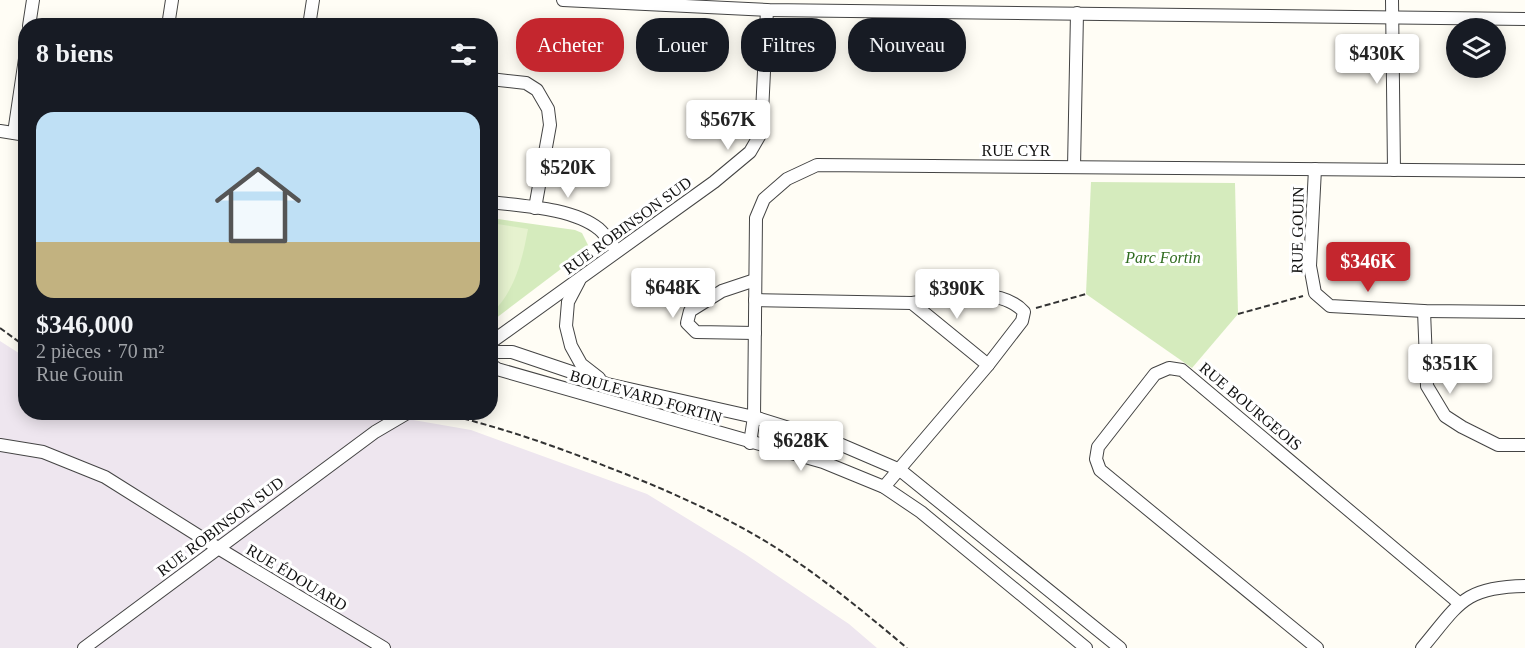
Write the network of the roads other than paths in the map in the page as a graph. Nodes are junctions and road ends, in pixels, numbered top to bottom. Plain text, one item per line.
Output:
1 (33, 0) edge
2 (172, 0) edge
3 (313, 0) edge
4 (563, 0) edge
5 (1392, 0) edge
6 (612, 2) edge
7 (768, 10) junction
8 (1077, 14) junction
9 (1392, 17) junction
10 (30, 18) edge
11 (169, 18) edge
12 (310, 18) edge
13 (1525, 19) edge
14 (498, 80) edge
15 (0, 131) edge
16 (18, 134) edge
17 (1074, 167) junction
18 (1315, 169) junction
19 (1394, 170) junction
20 (1525, 171) edge
21 (498, 203) edge
22 (535, 208) junction
23 (617, 251) junction
24 (581, 278) junction
25 (754, 280) junction
26 (755, 300) junction
27 (912, 303) junction
28 (1424, 311) junction
29 (1525, 312) edge
30 (755, 333) junction
31 (498, 337) edge
32 (498, 352) edge
33 (988, 365) junction
34 (498, 369) edge
35 (608, 384) junction
36 (754, 417) junction
37 (385, 420) edge
38 (395, 420) edge
39 (375, 432) junction
40 (750, 443) junction
41 (0, 445) edge
42 (1525, 445) edge
43 (900, 470) junction
44 (884, 488) junction
45 (218, 548) junction
46 (1525, 586) edge
47 (1459, 603) junction
48 (1078, 612) junction
49 (1064, 629) junction
50 (84, 648) edge
51 (384, 648) edge
52 (1086, 648) edge
53 (1120, 648) edge
54 (1317, 648) edge
55 (1422, 648) edge

1 - 10 street
2 - 11 street
3 - 12 street
4 - 6 street
5 - 9 street
6 - 7 street
7 - 8 street
7 - 23 street, RUE ROBINSON SUD
8 - 9 street
8 - 17 street
9 - 13 street
9 - 19 street
14 - 22 street
15 - 16 street
17 - 18 street, RUE CYR
17 - 25 street, RUE CYR
18 - 19 street, RUE CYR
18 - 28 street, RUE GOUIN
19 - 20 street, RUE CYR
21 - 22 street
22 - 23 street
23 - 24 street, RUE ROBINSON SUD
24 - 31 street, RUE ROBINSON SUD
24 - 35 street, BOULEVARD FORTIN
25 - 26 street, RUE CYR
25 - 30 street
26 - 27 street
26 - 30 street, RUE CYR
27 - 33 street
27 - 33 street
28 - 29 street, RUE GOUIN
28 - 42 street
30 - 36 street, RUE CYR
32 - 35 street, BOULEVARD FORTIN
33 - 43 street
34 - 40 street, BOULEVARD FORTIN
35 - 36 street, BOULEVARD FORTIN
36 - 40 street, RUE CYR
36 - 43 street, BOULEVARD FORTIN
37 - 39 street, RUE ROBINSON SUD
38 - 39 street, RUE ROBINSON SUD
39 - 45 street, RUE ROBINSON SUD
40 - 44 street, BOULEVARD FORTIN
41 - 45 street, RUE ÉDOUARD
43 - 44 street
43 - 48 street, BOULEVARD FORTIN
44 - 49 street, BOULEVARD FORTIN
45 - 50 street, RUE ROBINSON SUD
45 - 51 street, RUE ÉDOUARD
46 - 47 street
47 - 54 street, RUE BOURGEOIS
47 - 55 street
48 - 49 street
48 - 53 street, BOULEVARD FORTIN
49 - 52 street, BOULEVARD FORTIN

